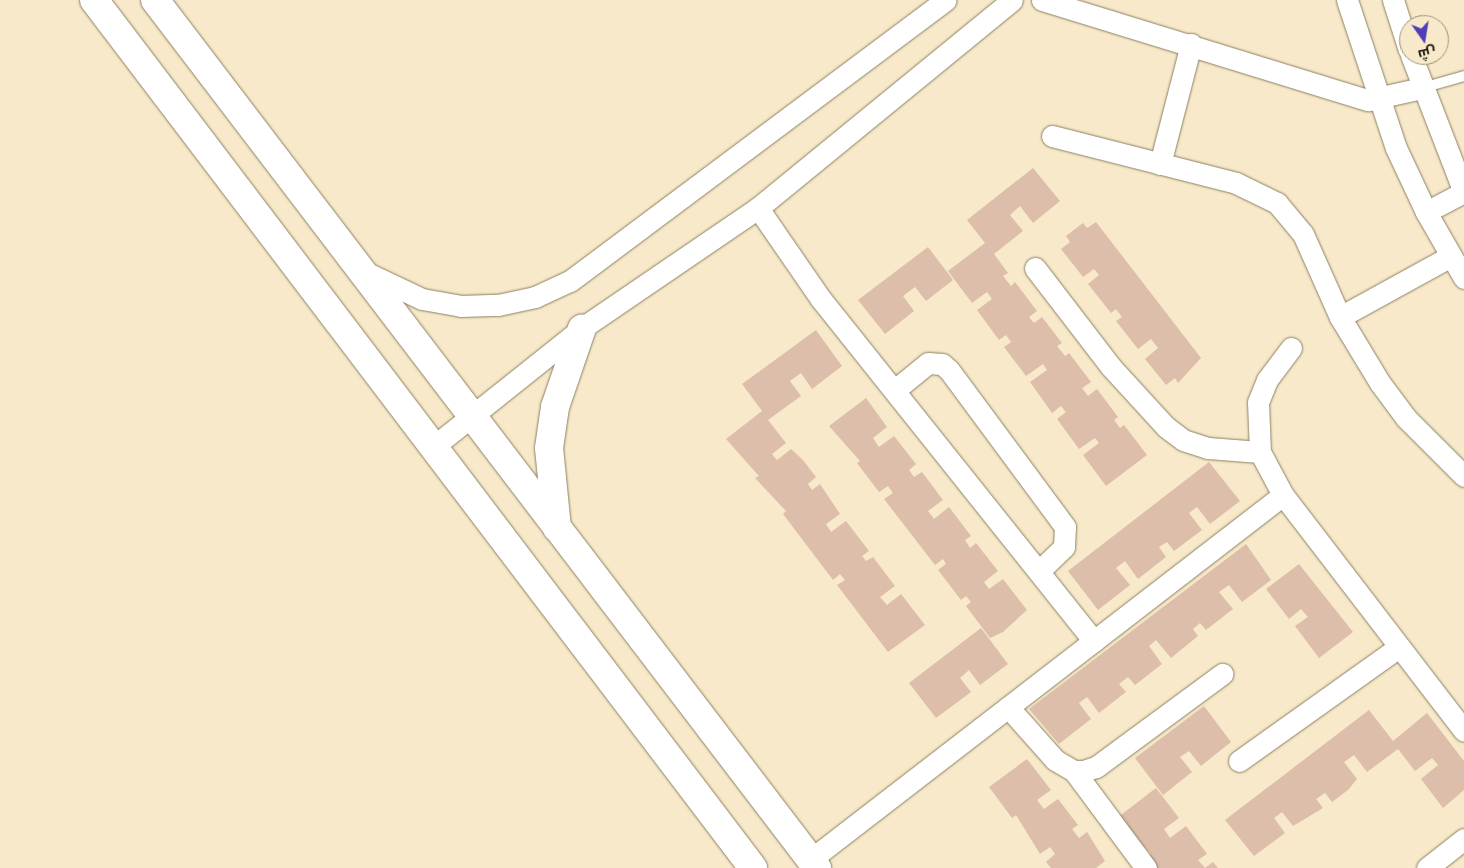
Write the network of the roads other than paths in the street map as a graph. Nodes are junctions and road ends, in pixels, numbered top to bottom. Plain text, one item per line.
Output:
1 (94, 0) edge
2 (155, 0) edge
3 (945, 0) edge
4 (1012, 0) edge
5 (1042, 0) edge
6 (1347, 0) edge
7 (1393, 0) edge
8 (1399, 19) edge
9 (1191, 44) junction
10 (1414, 65) edge
11 (1464, 76) edge
12 (1422, 88) junction
13 (1379, 100) junction
14 (1052, 136) dead end
15 (1160, 164) junction
16 (1464, 192) edge
17 (758, 208) junction
18 (1426, 212) junction
19 (1449, 257) junction
20 (355, 266) junction
21 (1035, 268) dead end
22 (1464, 278) edge
23 (1340, 317) junction
24 (582, 328) junction
25 (1291, 348) dead end
26 (896, 389) junction
27 (472, 416) junction
28 (434, 448) junction
29 (1260, 452) junction
30 (1464, 476) edge
31 (1283, 495) junction
32 (557, 530) junction
33 (1039, 571) junction
34 (1094, 641) junction
35 (1400, 647) junction
36 (1222, 674) dead end
37 (1008, 707) junction
38 (1464, 730) edge
39 (1239, 761) dead end
40 (1074, 771) junction
41 (1464, 839) edge
42 (814, 864) edge
43 (753, 868) edge
44 (1146, 868) edge
45 (1427, 868) edge

1 - 28 main road
2 - 20 main road
3 - 20 street
4 - 17 street
5 - 9 street
6 - 13 street
7 - 8 street
9 - 13 street
9 - 15 street
10 - 12 street
11 - 12 lane
12 - 13 street
12 - 16 street
13 - 18 street
14 - 15 street
15 - 23 street
16 - 18 street
17 - 24 street
17 - 26 street
18 - 19 street
19 - 22 street
19 - 23 street
20 - 27 main road
21 - 29 street
23 - 30 street
24 - 27 street
24 - 32 main road
25 - 29 street
26 - 33 street
26 - 33 street
27 - 28 street
27 - 32 main road
28 - 43 main road
29 - 31 street
31 - 34 street
31 - 35 street
32 - 42 main road
33 - 34 street
34 - 37 street
35 - 38 street
35 - 39 street
36 - 40 street
37 - 40 street
37 - 42 street
40 - 44 street
41 - 45 street

